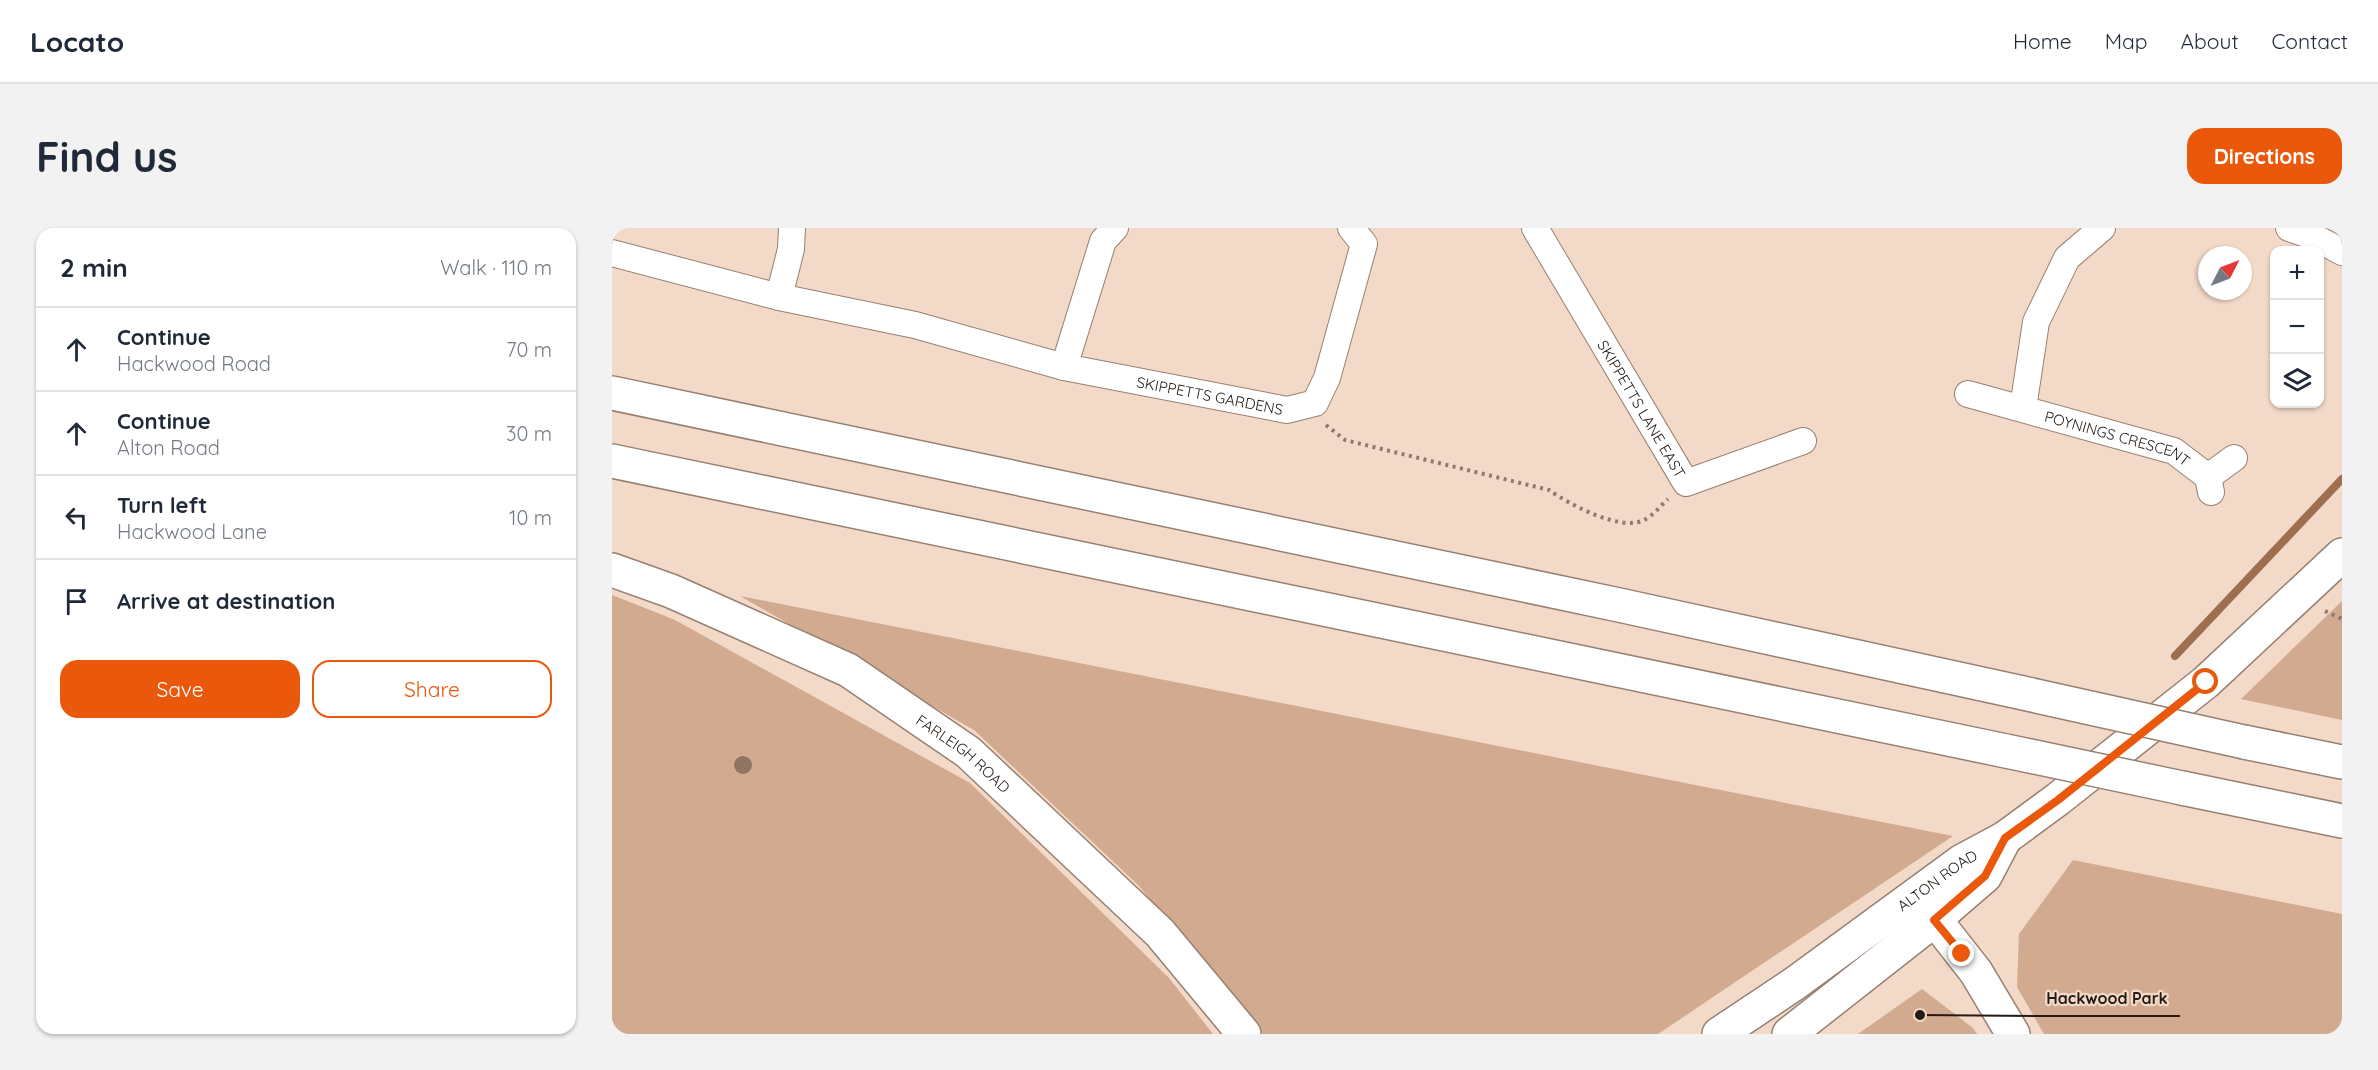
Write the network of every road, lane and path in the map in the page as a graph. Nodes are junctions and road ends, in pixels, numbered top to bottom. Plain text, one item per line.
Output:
1 (792, 228) edge
2 (1115, 228) edge
3 (1351, 228) edge
4 (1535, 228) edge
5 (2102, 228) edge
6 (2289, 228) edge
7 (2342, 252) edge
8 (612, 253) edge
9 (779, 297) junction
10 (1064, 367) junction
11 (612, 393) edge
12 (1968, 394) dead end
13 (1314, 403) junction
14 (2023, 408) junction
15 (1803, 441) dead end
16 (2234, 458) dead end
17 (612, 461) edge
18 (1686, 483) junction
19 (2342, 555) edge
20 (612, 570) edge
21 (2342, 762) edge
22 (2342, 821) edge
23 (2005, 838) junction
24 (1915, 894) junction
25 (1934, 920) junction
26 (1244, 1034) edge
27 (1719, 1034) edge
28 (1789, 1034) edge
29 (2013, 1034) edge

1 - 9 street
2 - 10 street
3 - 13 street
4 - 18 street, SKIPPETTS LANE EAST
5 - 14 street
6 - 7 street
8 - 9 street, SKIPPETTS GARDENS
9 - 10 street, SKIPPETTS GARDENS
10 - 13 street, SKIPPETTS GARDENS
11 - 21 main road, bridge
12 - 14 street, POYNINGS CRESCENT
13 - 18 path
14 - 16 street, POYNINGS CRESCENT
15 - 18 street, SKIPPETTS LANE EAST
17 - 22 main road, bridge
19 - 23 main road
20 - 26 main road, FARLEIGH ROAD
23 - 24 main road, ALTON ROAD
23 - 25 main road, ALTON ROAD
24 - 25 main road
24 - 27 main road, ALTON ROAD
25 - 28 main road, ALTON ROAD
25 - 29 main road

